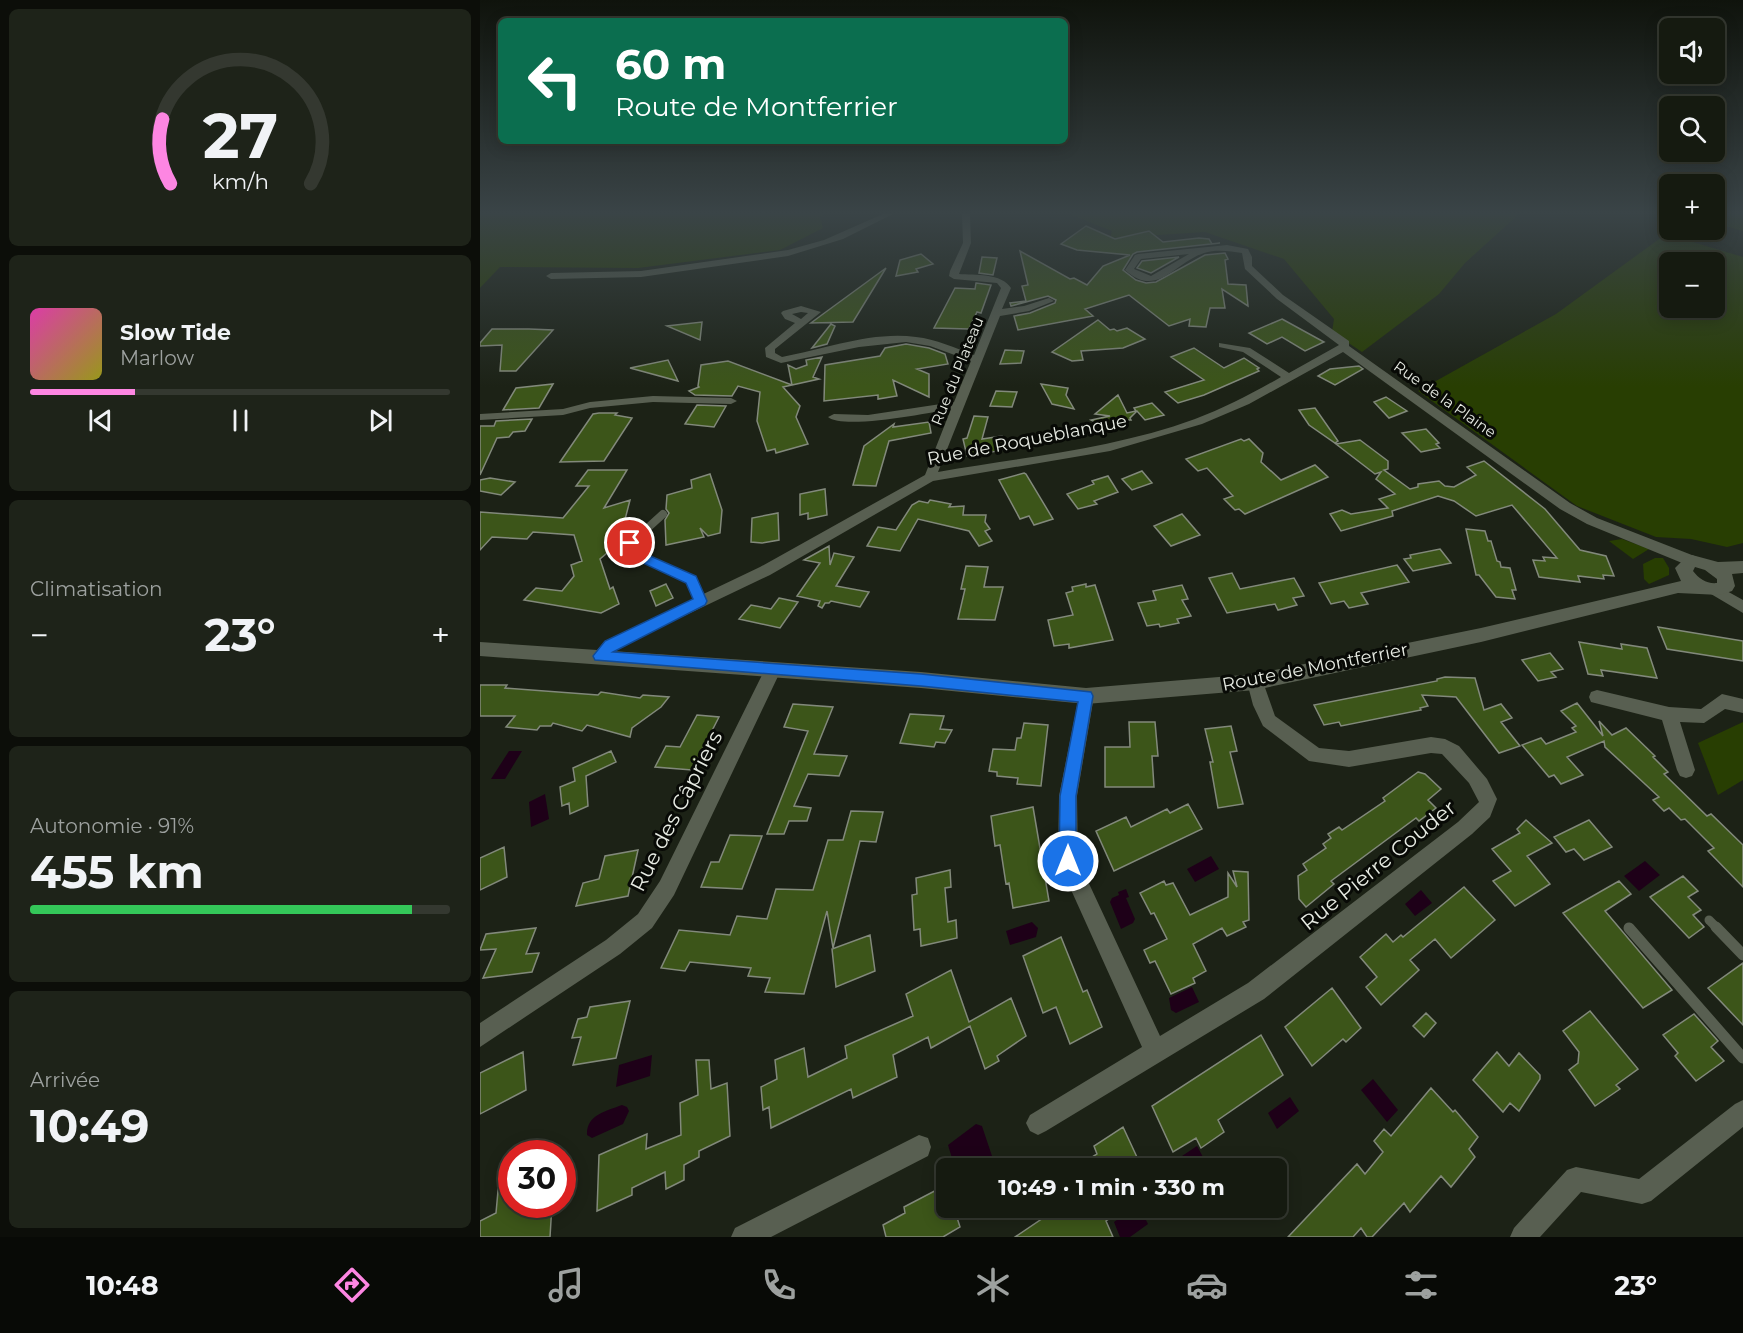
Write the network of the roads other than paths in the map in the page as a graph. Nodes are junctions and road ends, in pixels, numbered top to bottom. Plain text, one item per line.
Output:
1 (658, 272) edge
2 (954, 272) edge
3 (1132, 272) edge
4 (1165, 272) edge
5 (1252, 272) edge
6 (551, 276) dead end
7 (1049, 301) dead end
8 (997, 313) junction
9 (803, 323) dead end
10 (1223, 345) dead end
11 (1343, 347) junction
12 (977, 360) junction
13 (1290, 378) junction
14 (731, 401) dead end
15 (959, 405) junction
16 (480, 417) edge
17 (834, 417) dead end
18 (930, 477) junction
19 (663, 514) dead end
20 (1710, 576) edge
21 (701, 601) junction
22 (1741, 605) edge
23 (480, 649) edge
24 (600, 656) junction
25 (773, 670) junction
26 (1255, 682) junction
27 (1086, 696) junction
28 (1597, 697) dead end
29 (1743, 706) edge
30 (1669, 714) junction
31 (1686, 770) dead end
32 (1709, 920) dead end
33 (1629, 928) dead end
34 (1743, 955) edge
35 (480, 1036) edge
36 (1156, 1053) junction
37 (1743, 1058) edge
38 (1743, 1112) edge
39 (1038, 1123) dead end
40 (919, 1147) dead end
41 (744, 1237) edge
42 (1523, 1237) edge

1 - 6 street
2 - 8 street, Rue du Plateau
3 - 4 street
5 - 11 street, Rue de la Plaine
7 - 8 street
8 - 12 street, Rue du Plateau
9 - 12 street
10 - 13 street
11 - 13 street, Rue de Roqueblanque
11 - 20 street, Rue de la Plaine
12 - 15 street, Rue du Plateau
13 - 18 street, Rue de Roqueblanque
14 - 16 street
15 - 17 street
15 - 18 street, Rue du Plateau
18 - 21 street, Rue de Roqueblanque
19 - 21 lane
20 - 22 street, Rue de la Plaine
20 - 26 street, Route de Montferrier
21 - 24 street, Rue de Roqueblanque
23 - 24 street, Route de Montferrier
24 - 25 street, Route de Montferrier
25 - 27 street, Route de Montferrier
25 - 35 street, Rue des Câpriers
26 - 27 street, Route de Montferrier
26 - 36 street, Rue Pierre Couder
27 - 36 street
28 - 30 street
29 - 30 street
30 - 31 street
32 - 34 lane
33 - 37 lane
36 - 39 street, Rue Pierre Couder
38 - 42 street
40 - 41 street

